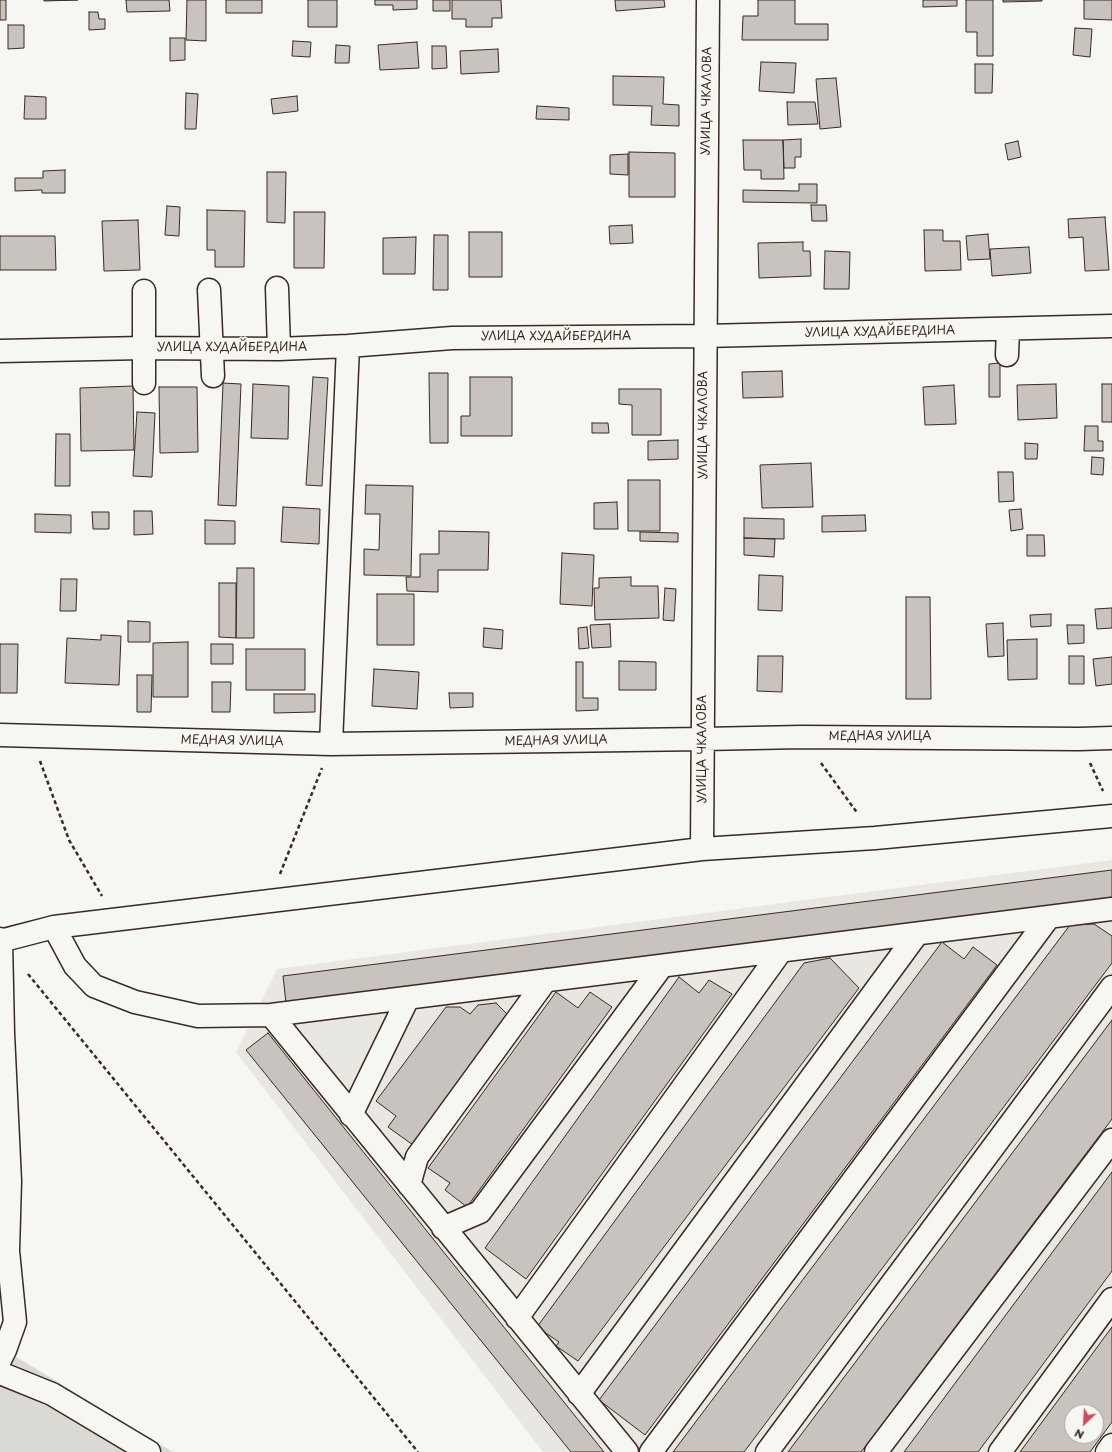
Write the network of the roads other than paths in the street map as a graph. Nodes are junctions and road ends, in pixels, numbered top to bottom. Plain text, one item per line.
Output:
1 (708, 0) edge
2 (277, 288) dead end
3 (209, 290) dead end
4 (144, 292) dead end
5 (1112, 326) edge
6 (1008, 329) junction
7 (705, 336) junction
8 (348, 346) junction
9 (143, 348) junction
10 (212, 348) junction
11 (279, 349) junction
12 (0, 351) edge
13 (1008, 354) dead end
14 (213, 376) dead end
15 (144, 383) dead end
16 (0, 736) edge
17 (1112, 738) edge
18 (703, 739) junction
19 (331, 744) junction
20 (1112, 816) edge
21 (702, 849) junction
22 (1112, 909) edge
23 (1049, 917) junction
24 (54, 927) junction
25 (917, 934) junction
26 (0, 941) edge
27 (781, 951) junction
28 (662, 966) junction
29 (546, 980) junction
30 (1112, 987) edge
31 (408, 998) junction
32 (271, 1015) junction
33 (351, 1115) junction
34 (1112, 1140) edge
35 (409, 1185) junction
36 (444, 1228) junction
37 (1112, 1299) edge
38 (517, 1318) junction
39 (0, 1360) edge
40 (0, 1373) edge
41 (579, 1394) junction
42 (1112, 1445) edge
43 (149, 1452) edge
44 (627, 1452) edge
45 (651, 1452) edge
46 (767, 1452) edge
47 (876, 1452) edge
48 (1000, 1452) edge
49 (1107, 1452) edge

1 - 7 street, УЛИЦА ЧКАЛОВА
2 - 11 street
3 - 10 street
4 - 9 street
5 - 6 street, УЛИЦА ХУДАЙБЕРДИНА
6 - 7 street, УЛИЦА ХУДАЙБЕРДИНА
6 - 13 street
7 - 8 street, УЛИЦА ХУДАЙБЕРДИНА
7 - 18 street, УЛИЦА ЧКАЛОВА
8 - 11 street, УЛИЦА ХУДАЙБЕРДИНА
8 - 19 street
9 - 10 street, УЛИЦА ХУДАЙБЕРДИНА
9 - 12 street, УЛИЦА ХУДАЙБЕРДИНА
9 - 15 street
10 - 11 street, УЛИЦА ХУДАЙБЕРДИНА
10 - 14 street
16 - 19 street, МЕДНАЯ УЛИЦА
17 - 18 street, МЕДНАЯ УЛИЦА
18 - 19 street, МЕДНАЯ УЛИЦА
18 - 21 street, УЛИЦА ЧКАЛОВА
20 - 21 street
21 - 24 street
22 - 23 street
23 - 25 street
23 - 45 street
24 - 26 street
24 - 32 street
25 - 27 street
25 - 41 street
26 - 39 street
27 - 28 street
27 - 38 street
28 - 29 street
28 - 36 street
29 - 31 street
29 - 35 street
30 - 46 street
31 - 32 street
31 - 33 street
32 - 33 street
33 - 35 street
34 - 47 street
35 - 36 street
36 - 38 street
37 - 48 street
38 - 41 street
40 - 43 street
41 - 44 street
42 - 49 street

